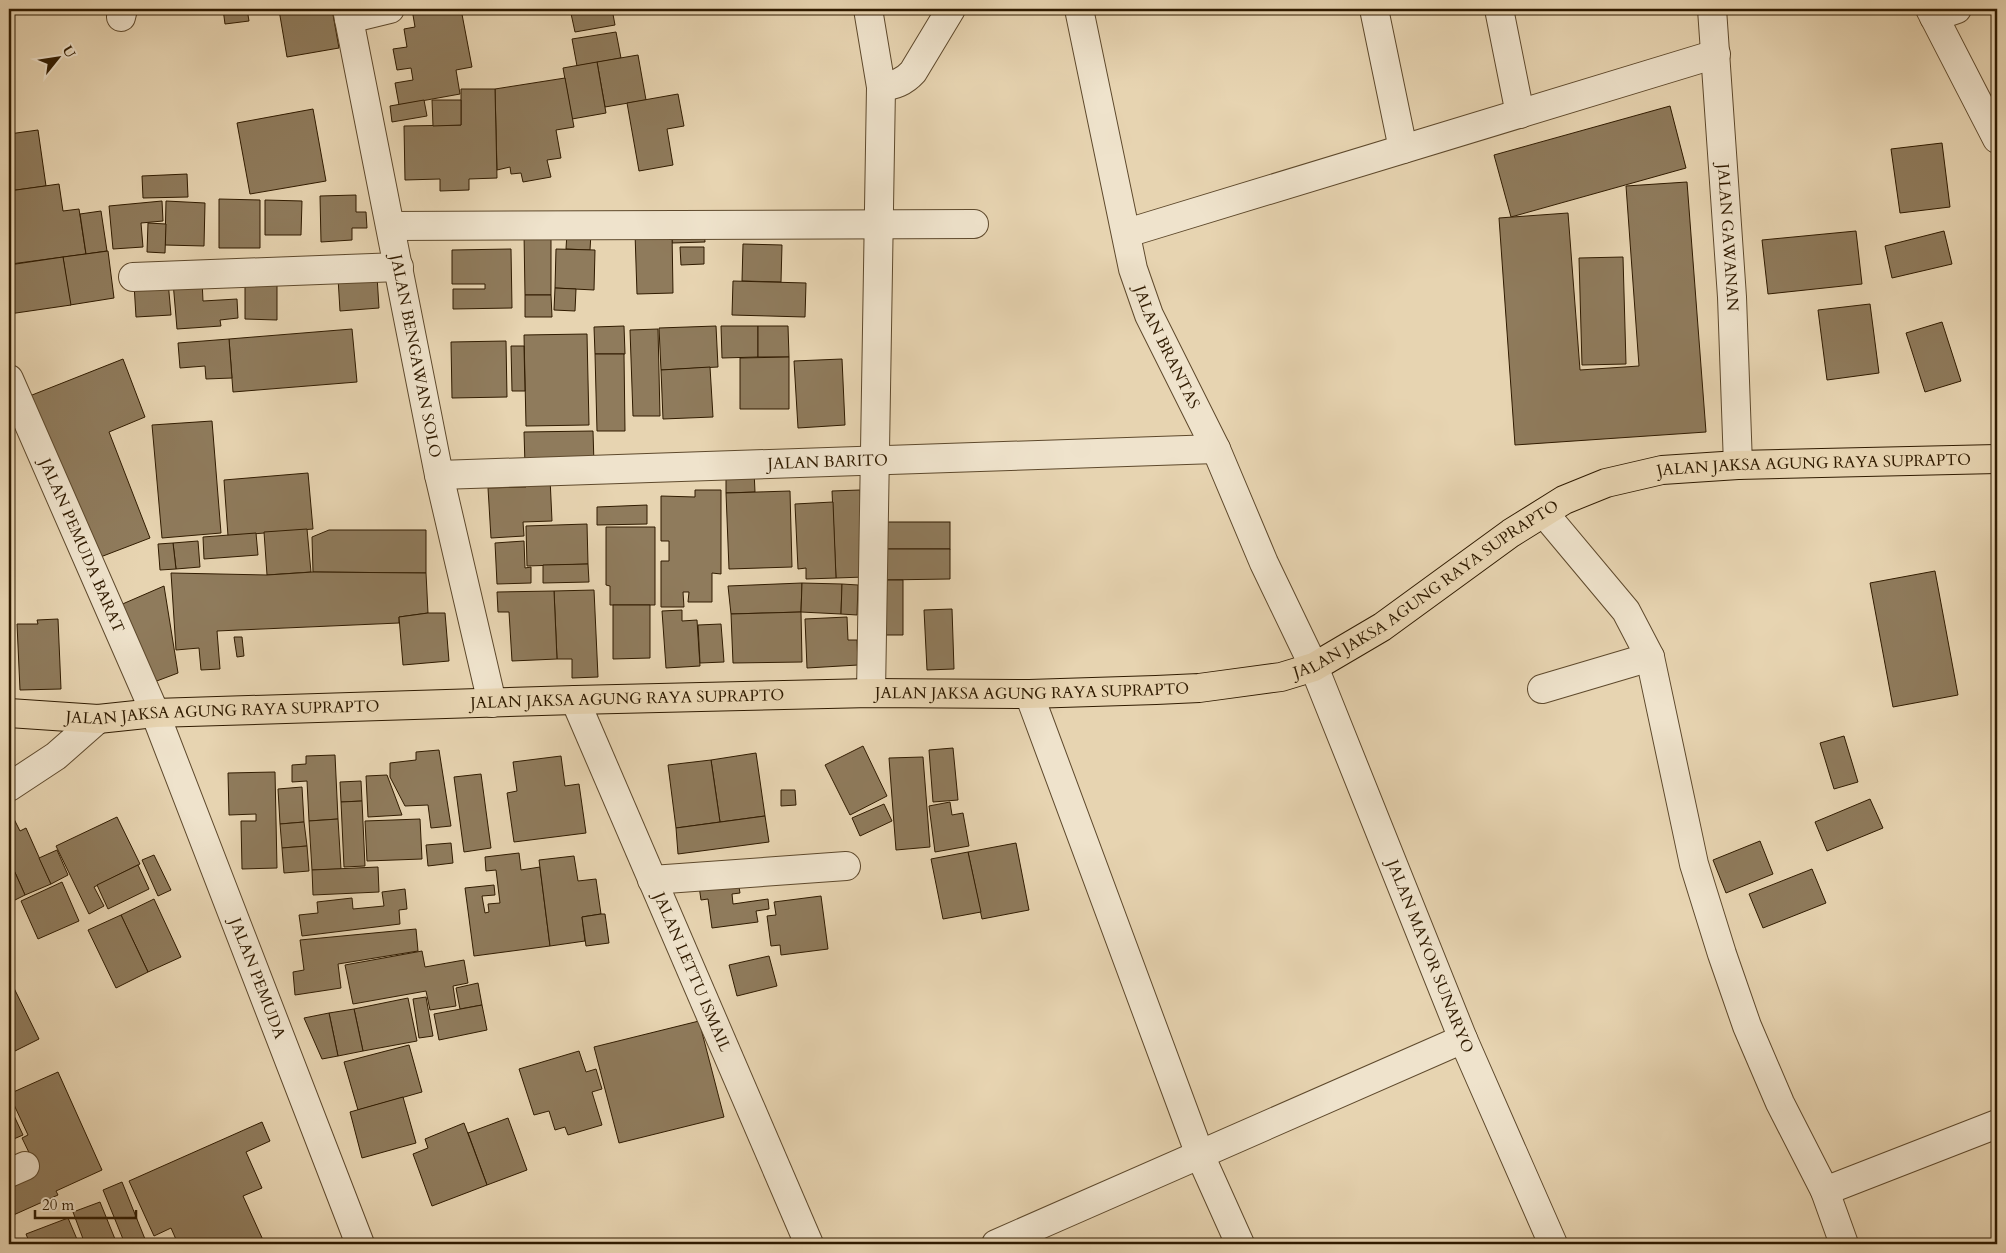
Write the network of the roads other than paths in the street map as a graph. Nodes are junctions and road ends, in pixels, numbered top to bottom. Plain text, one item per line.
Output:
1 (390, 9) edge
2 (868, 9) edge
3 (951, 9) edge
4 (1079, 9) edge
5 (1374, 9) edge
6 (1499, 9) edge
7 (1712, 9) edge
8 (1940, 11) edge
9 (348, 14) edge
10 (1716, 54) junction
11 (881, 87) junction
12 (1520, 114) junction
13 (1997, 139) edge
14 (1403, 149) junction
15 (974, 224) dead end
16 (878, 225) junction
17 (391, 226) junction
18 (1127, 233) junction
19 (399, 267) junction
20 (133, 277) dead end
21 (9, 379) edge
22 (1216, 449) junction
23 (1997, 459) edge
24 (874, 460) junction
25 (1738, 465) junction
26 (440, 475) junction
27 (1544, 513) junction
28 (1650, 657) junction
29 (1314, 667) junction
30 (1542, 689) dead end
31 (871, 693) junction
32 (1029, 694) junction
33 (575, 700) junction
34 (492, 702) junction
35 (9, 713) edge
36 (156, 713) junction
37 (98, 719) junction
38 (9, 787) edge
39 (846, 866) dead end
40 (652, 880) junction
41 (1463, 1040) junction
42 (1997, 1124) edge
43 (1200, 1154) junction
44 (1825, 1192) junction
45 (1002, 1243) edge
46 (360, 1244) edge
47 (809, 1244) edge
48 (1240, 1244) edge
49 (1553, 1244) edge
50 (1844, 1244) edge

1 - 9 street
2 - 11 street
3 - 11 street
4 - 18 street, JALAN BRANTAS
5 - 14 street
6 - 12 street
7 - 10 street, JALAN GAWANAN
8 - 13 street
9 - 17 street, JALAN BENGAWAN SOLO
10 - 12 street
10 - 25 street, JALAN GAWANAN
11 - 16 street
12 - 14 street
14 - 18 street
15 - 16 street
16 - 17 street
16 - 24 street
17 - 19 street, JALAN BENGAWAN SOLO
18 - 22 street, JALAN BRANTAS
19 - 20 street
19 - 26 street, JALAN BENGAWAN SOLO
21 - 36 street, JALAN PEMUDA BARAT
22 - 24 street, JALAN BARITO
22 - 29 street, JALAN BRANTAS
23 - 25 main road, JALAN JAKSA AGUNG RAYA SUPRAPTO
24 - 26 street, JALAN BARITO
24 - 31 street
25 - 27 main road, JALAN JAKSA AGUNG RAYA SUPRAPTO
26 - 34 street, JALAN BENGAWAN SOLO
27 - 28 street
27 - 29 main road, JALAN JAKSA AGUNG RAYA SUPRAPTO
28 - 30 street
28 - 44 street
29 - 32 main road, JALAN JAKSA AGUNG RAYA SUPRAPTO
29 - 41 street, JALAN MAYOR SUNARYO
31 - 32 main road, JALAN JAKSA AGUNG RAYA SUPRAPTO
31 - 33 main road, JALAN JAKSA AGUNG RAYA SUPRAPTO
32 - 43 street
33 - 34 main road, JALAN JAKSA AGUNG RAYA SUPRAPTO
33 - 40 street, JALAN LETTU ISMAIL
34 - 36 main road, JALAN JAKSA AGUNG RAYA SUPRAPTO
35 - 37 main road, JALAN JAKSA AGUNG RAYA SUPRAPTO
36 - 37 main road, JALAN JAKSA AGUNG RAYA SUPRAPTO
36 - 46 street, JALAN PEMUDA
37 - 38 street
39 - 40 street
40 - 47 street, JALAN LETTU ISMAIL
41 - 43 street
41 - 49 street, JALAN MAYOR SUNARYO
42 - 44 street
43 - 45 street
43 - 48 street
44 - 50 street

